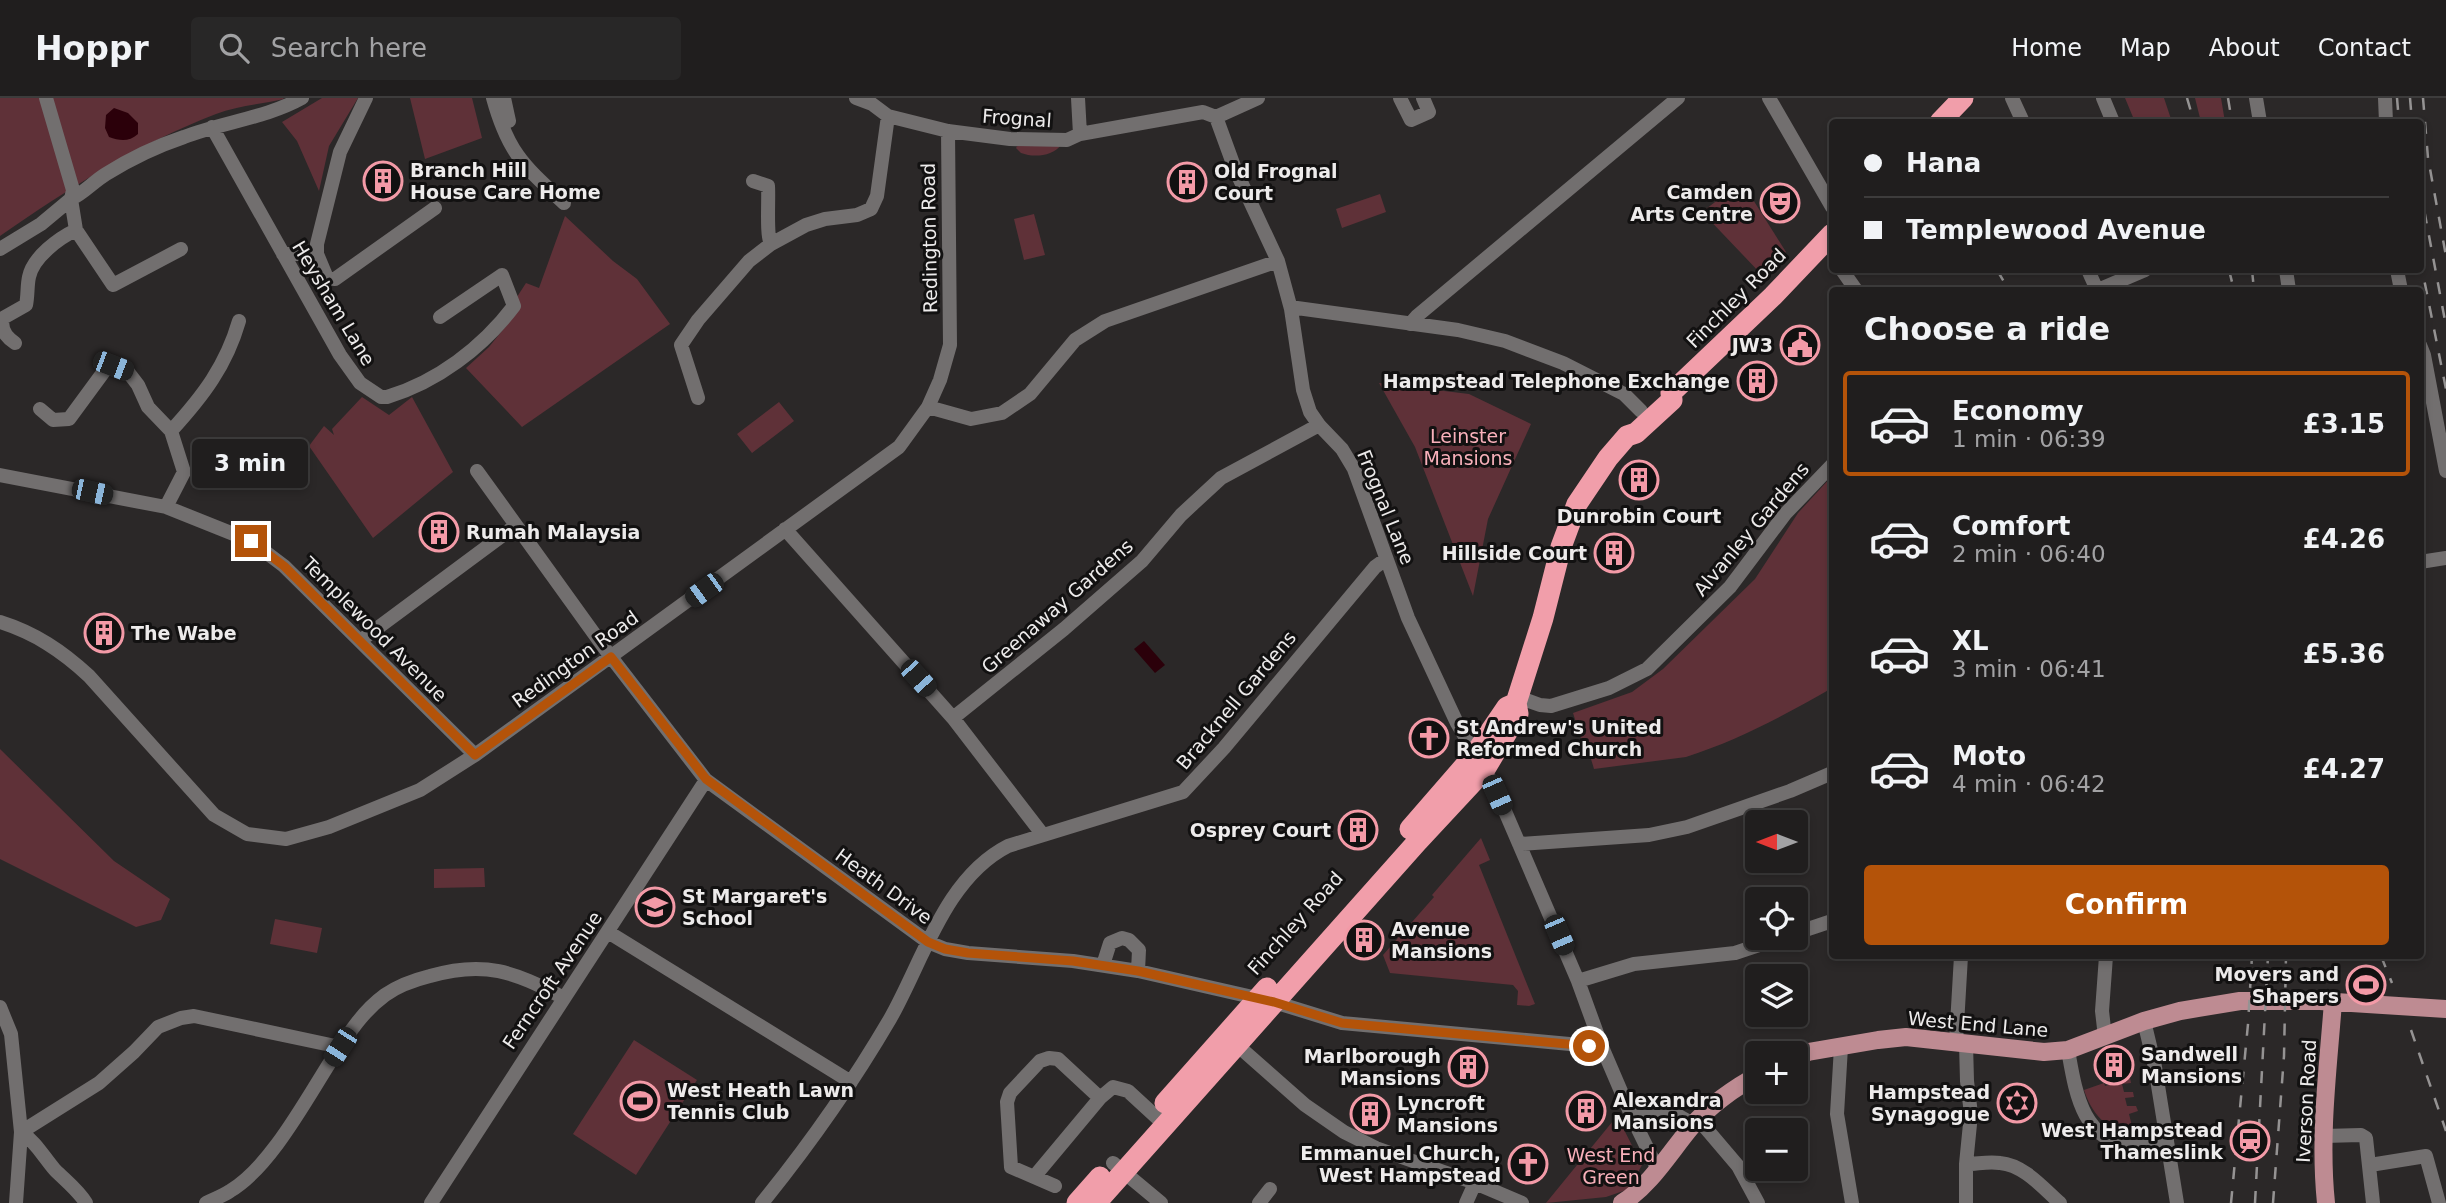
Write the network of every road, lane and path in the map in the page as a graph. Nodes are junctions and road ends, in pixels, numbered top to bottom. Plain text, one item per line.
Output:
1 (46, 98) edge
2 (302, 98) edge
3 (366, 98) edge
4 (493, 98) edge
5 (504, 98) edge
6 (856, 98) edge
7 (1078, 98) edge
8 (1258, 98) edge
9 (1420, 98) edge
10 (1678, 98) edge
11 (1769, 98) edge
12 (1962, 98) edge
13 (2012, 98) edge
14 (2103, 98) edge
15 (2256, 98) edge
16 (2385, 98) edge
17 (1402, 101) edge
18 (888, 116) junction
19 (1216, 117) junction
20 (1943, 119) edge
21 (2022, 119) edge
22 (2112, 119) edge
23 (2260, 119) edge
24 (2386, 119) edge
25 (212, 127) junction
26 (948, 131) junction
27 (1080, 134) junction
28 (753, 181) dead end
29 (558, 185) dead end
30 (71, 200) junction
31 (1829, 202) edge
32 (564, 204) dead end
33 (435, 208) dead end
34 (76, 230) junction
35 (771, 244) junction
36 (1829, 244) edge
37 (0, 249) edge
38 (181, 249) dead end
39 (283, 254) junction
40 (317, 254) junction
41 (1278, 261) junction
42 (2138, 273) edge
43 (2104, 287) edge
44 (1291, 309) junction
45 (440, 317) dead end
46 (239, 321) dead end
47 (1410, 324) junction
48 (15, 343) dead end
49 (2424, 355) edge
50 (1671, 393) junction
51 (698, 398) dead end
52 (928, 407) junction
53 (40, 409) dead end
54 (1641, 411) junction
55 (1320, 425) junction
56 (171, 431) junction
57 (1627, 436) junction
58 (1829, 468) edge
59 (477, 471) dead end
60 (2446, 471) edge
61 (0, 475) edge
62 (166, 507) junction
63 (515, 526) junction
64 (785, 529) junction
65 (2446, 558) edge
66 (1386, 559) junction
67 (2424, 561) edge
68 (0, 622) edge
69 (360, 641) junction
70 (611, 657) junction
71 (1517, 700) junction
72 (953, 718) junction
73 (475, 755) junction
74 (1480, 762) junction
75 (1829, 774) edge
76 (706, 779) junction
77 (1044, 835) junction
78 (1519, 844) junction
79 (1829, 922) edge
80 (1808, 929) edge
81 (608, 932) junction
82 (928, 942) junction
83 (1745, 950) edge
84 (1961, 959) edge
85 (2106, 959) edge
86 (1103, 965) junction
87 (1138, 971) junction
88 (1578, 981) junction
89 (562, 997) junction
90 (1266, 1000) junction
91 (2333, 1002) junction
92 (0, 1007) edge
93 (2446, 1009) edge
94 (2144, 1021) junction
95 (2105, 1037) junction
96 (1961, 1042) junction
97 (1237, 1045) junction
98 (1841, 1046) junction
99 (340, 1047) junction
100 (1602, 1047) junction
101 (2068, 1050) junction
102 (1808, 1052) edge
103 (7, 1068) edge
104 (851, 1082) junction
105 (1745, 1082) edge
106 (1100, 1098) junction
107 (1632, 1117) junction
108 (1159, 1121) junction
109 (1695, 1122) junction
110 (20, 1132) junction
111 (2324, 1136) junction
112 (2167, 1139) junction
113 (1966, 1164) junction
114 (2370, 1165) junction
115 (1118, 1167) junction
116 (1657, 1168) junction
117 (1034, 1177) junction
118 (1475, 1183) junction
119 (1055, 1186) dead end
120 (1270, 1189) dead end
121 (17, 1198) edge
122 (86, 1203) edge
123 (206, 1203) edge
124 (431, 1203) edge
125 (762, 1203) edge
126 (1077, 1203) edge
127 (1096, 1203) edge
128 (1161, 1203) edge
129 (1259, 1203) edge
130 (1466, 1203) edge
131 (1522, 1203) edge
132 (1622, 1203) edge
133 (1758, 1203) edge
134 (1853, 1203) edge
135 (1966, 1203) edge
136 (2060, 1203) edge
137 (2177, 1203) edge
138 (2326, 1203) edge
139 (2373, 1203) edge
140 (2440, 1203) edge

1 - 30 street
2 - 25 street
3 - 40 street
4 - 32 street
5 - 29 street
6 - 18 street, Frognal
7 - 27 street
8 - 19 street, Frognal
9 - 17 street
10 - 47 street
11 - 31 street
12 - 20 highway
13 - 21 street
14 - 22 street
15 - 23 street
16 - 24 street
18 - 26 street, Frognal
18 - 35 street
19 - 27 street, Frognal
19 - 41 street, Frognal Lane
25 - 30 street
25 - 39 street, Heysham Lane
26 - 27 street, Frognal
26 - 52 street, Redington Road
28 - 35 street
30 - 34 street
30 - 37 street
33 - 40 street
34 - 38 street
34 - 48 street
35 - 51 street
36 - 50 highway, Finchley Road
39 - 40 street
39 - 45 street, Heysham Lane
41 - 44 street, Frognal Lane
41 - 52 street
42 - 43 street
44 - 47 street
44 - 55 street, Frognal Lane
46 - 56 street
47 - 54 street
49 - 60 street
50 - 54 highway, Finchley Road
50 - 57 highway, Finchley Road
52 - 64 street, Redington Road
53 - 56 street
54 - 57 highway, Finchley Road
55 - 66 street, Frognal Lane
55 - 72 street, Greenaway Gardens
56 - 62 street
57 - 71 highway, Finchley Road
58 - 71 street, Alvanley Gardens
59 - 63 street, Heath Drive
61 - 62 street, Templewood Avenue
62 - 69 street, Templewood Avenue
63 - 69 street
63 - 70 street, Heath Drive
64 - 70 street, Redington Road
64 - 72 street
65 - 67 street
66 - 74 street, Frognal Lane
66 - 77 street, Bracknell Gardens
68 - 73 street, Redington Road
69 - 73 street, Templewood Avenue
70 - 73 street, Redington Road
70 - 76 street, Heath Drive
71 - 74 highway, Finchley Road
72 - 77 street
74 - 78 street
74 - 90 highway, Finchley Road
75 - 78 street
76 - 81 street, Ferncroft Avenue
76 - 82 street, Heath Drive
77 - 82 street, Bracknell Gardens
78 - 88 street
79 - 80 street
81 - 89 street, Ferncroft Avenue
81 - 104 street
82 - 86 street, Heath Drive
82 - 104 street, Bracknell Gardens
83 - 88 street
84 - 96 street
85 - 95 street
86 - 87 street, Heath Drive
86 - 87 street
87 - 90 street, Heath Drive
88 - 100 street
89 - 99 street
89 - 124 street, Ferncroft Avenue
90 - 97 highway, Finchley Road
90 - 100 street, Heath Drive
90 - 108 highway, Finchley Road
91 - 93 main road, West End Lane
91 - 94 main road, West End Lane
91 - 111 main road, Iverson Road
92 - 103 street
94 - 95 main road, West End Lane
94 - 112 street
95 - 101 main road, West End Lane
96 - 98 main road, West End Lane
96 - 101 main road, West End Lane
96 - 113 street
97 - 108 highway, Finchley Road
97 - 118 street
98 - 102 main road, West End Lane
98 - 134 street
99 - 110 street
99 - 123 street
100 - 107 street
101 - 112 street
103 - 110 street
104 - 125 street, Bracknell Gardens
105 - 109 main road
106 - 108 street
106 - 117 street
106 - 117 street
107 - 109 street
107 - 116 street
108 - 115 highway, Finchley Road
109 - 116 main road
109 - 133 street
110 - 121 street
110 - 122 street
111 - 114 street
111 - 138 main road, Iverson Road
112 - 137 street
113 - 135 street
113 - 136 street
114 - 139 street
114 - 140 street
115 - 126 highway, Finchley Road
115 - 127 highway, Finchley Road
115 - 128 street
116 - 132 main road
117 - 119 street
118 - 130 street
118 - 131 street
120 - 129 street

